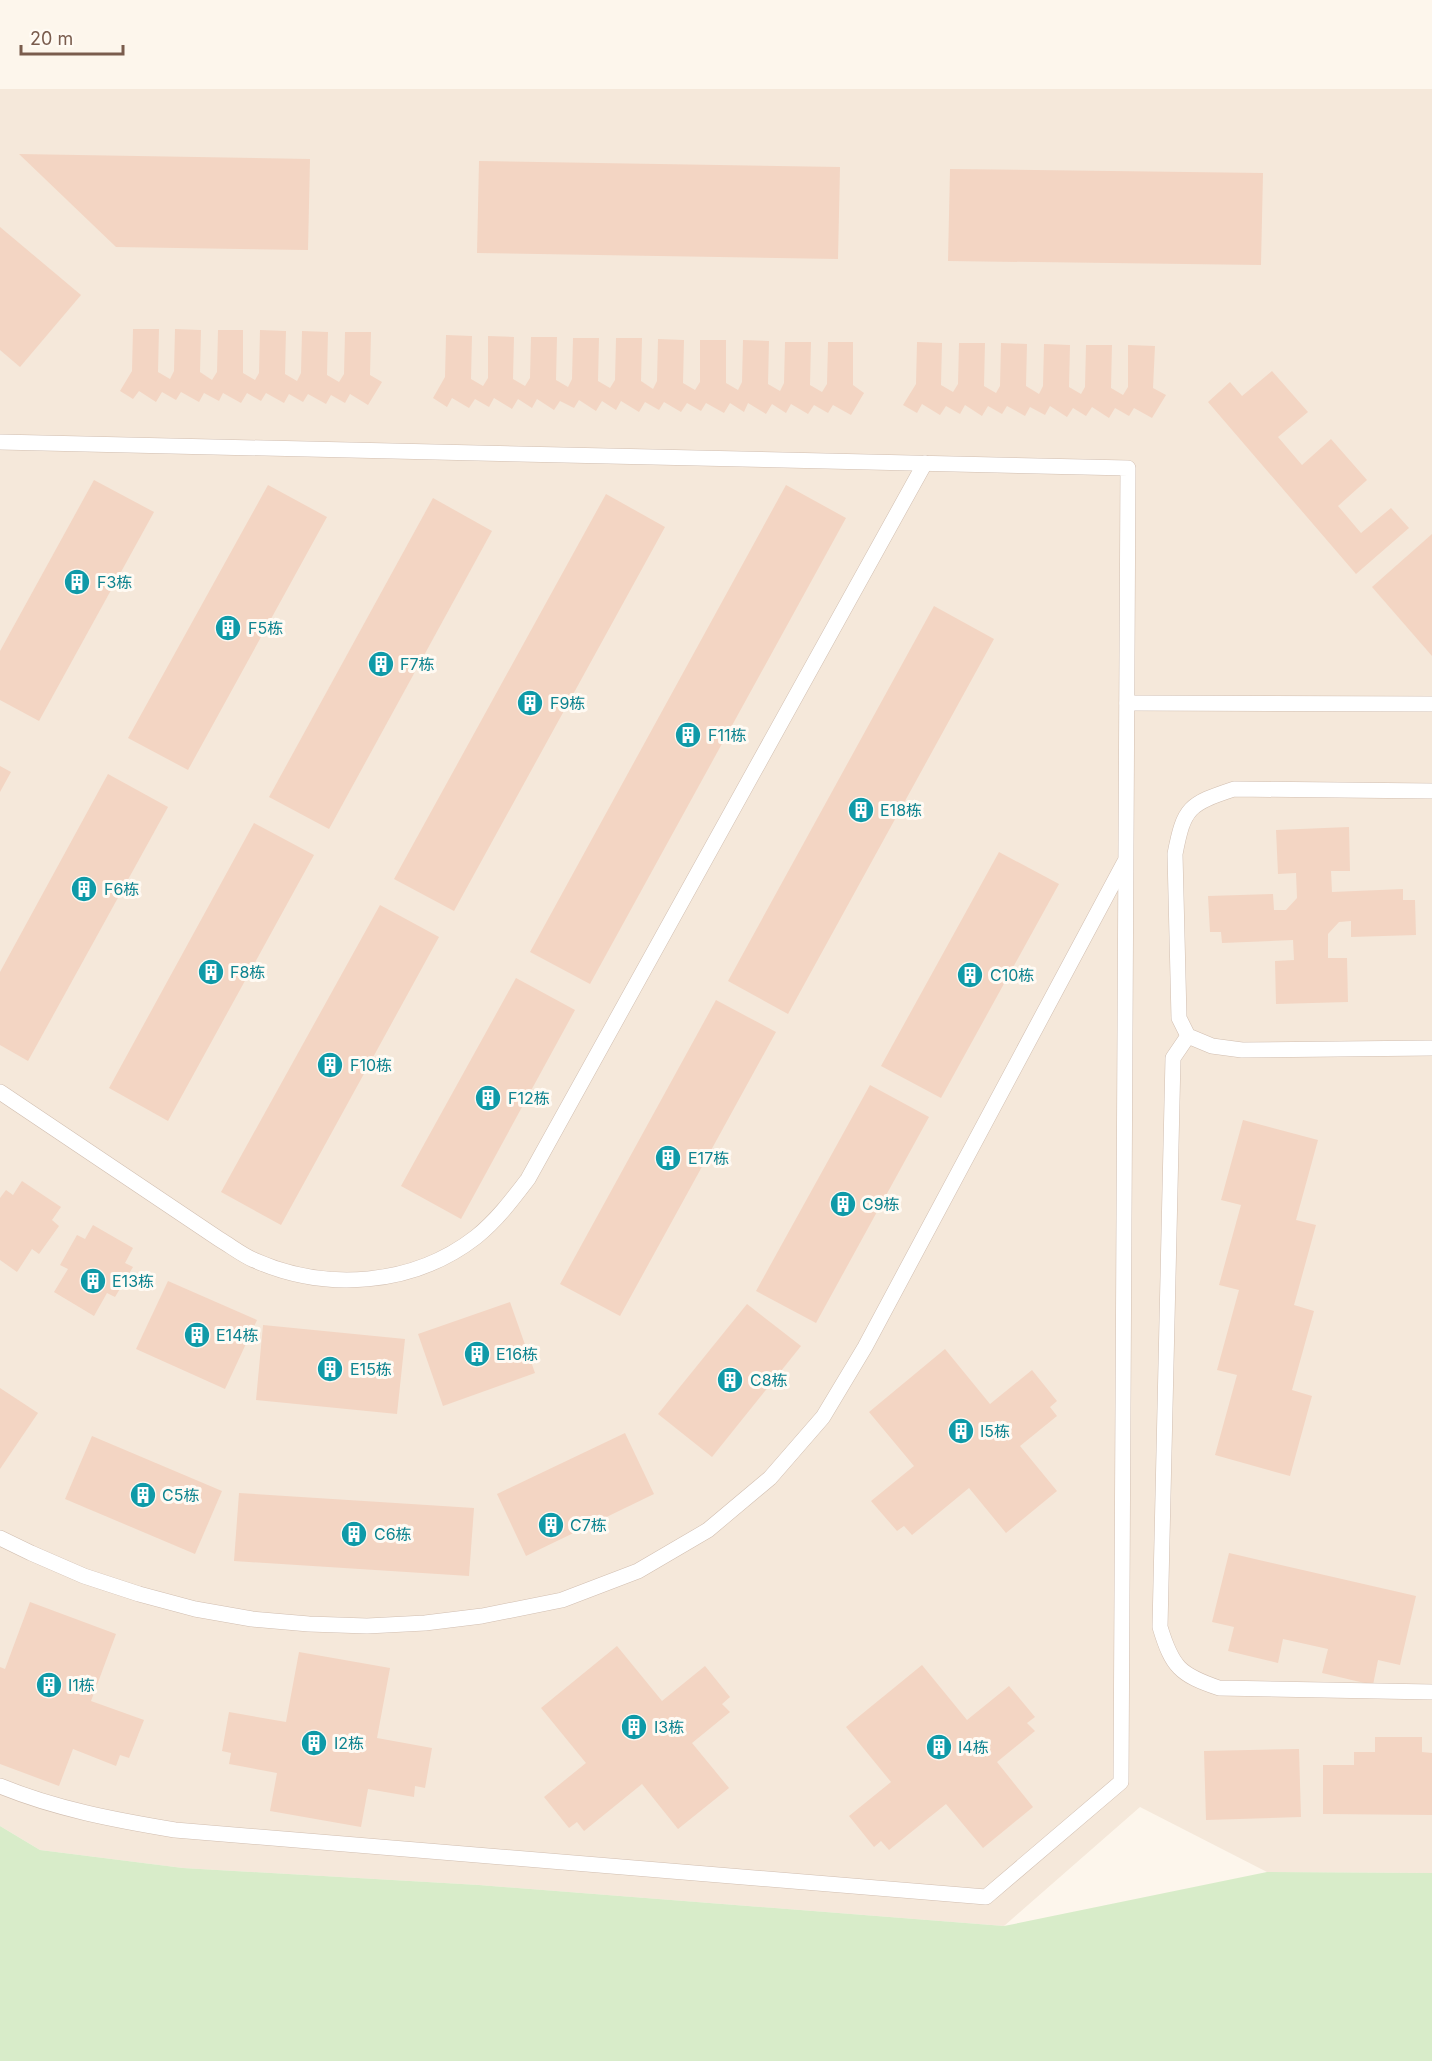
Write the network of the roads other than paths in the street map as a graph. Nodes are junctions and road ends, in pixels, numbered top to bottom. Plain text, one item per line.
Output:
1 (0, 442) edge
2 (926, 463) junction
3 (1127, 703) junction
4 (1432, 704) edge
5 (1432, 790) edge
6 (1126, 859) junction
7 (1188, 1036) junction
8 (1432, 1048) edge
9 (0, 1092) edge
10 (0, 1538) edge
11 (1432, 1692) edge
12 (0, 1786) edge

1 - 2 lane
2 - 3 lane
2 - 9 lane
3 - 4 lane
3 - 6 lane
5 - 7 lane
6 - 10 lane
6 - 12 lane
7 - 8 lane
7 - 11 lane

